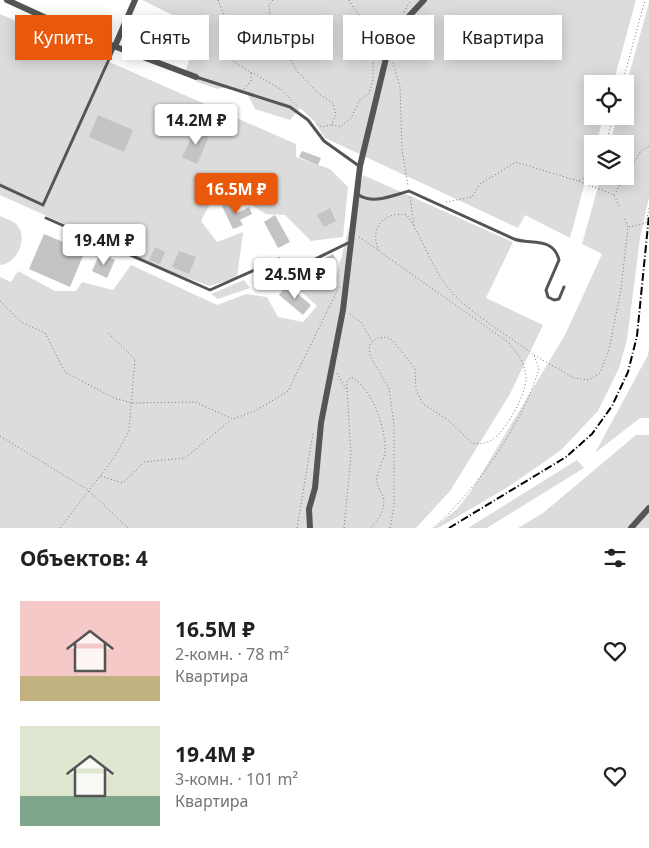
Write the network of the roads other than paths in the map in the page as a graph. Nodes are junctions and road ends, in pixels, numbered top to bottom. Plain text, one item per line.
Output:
1 (7, 0) edge
2 (135, 0) edge
3 (424, 0) edge
4 (115, 46) junction
5 (196, 77) joint
6 (360, 166) junction
7 (0, 185) edge
8 (356, 193) junction
9 (46, 218) dead end
10 (351, 242) junction
11 (564, 288) dead end
12 (649, 508) edge
13 (310, 528) edge
14 (631, 528) edge

1 - 4 street
2 - 4 street
3 - 6 street
4 - 5 street
4 - 7 lane
5 - 6 lane
6 - 8 street
8 - 10 street
8 - 11 lane
9 - 10 lane
10 - 13 street
12 - 14 street

